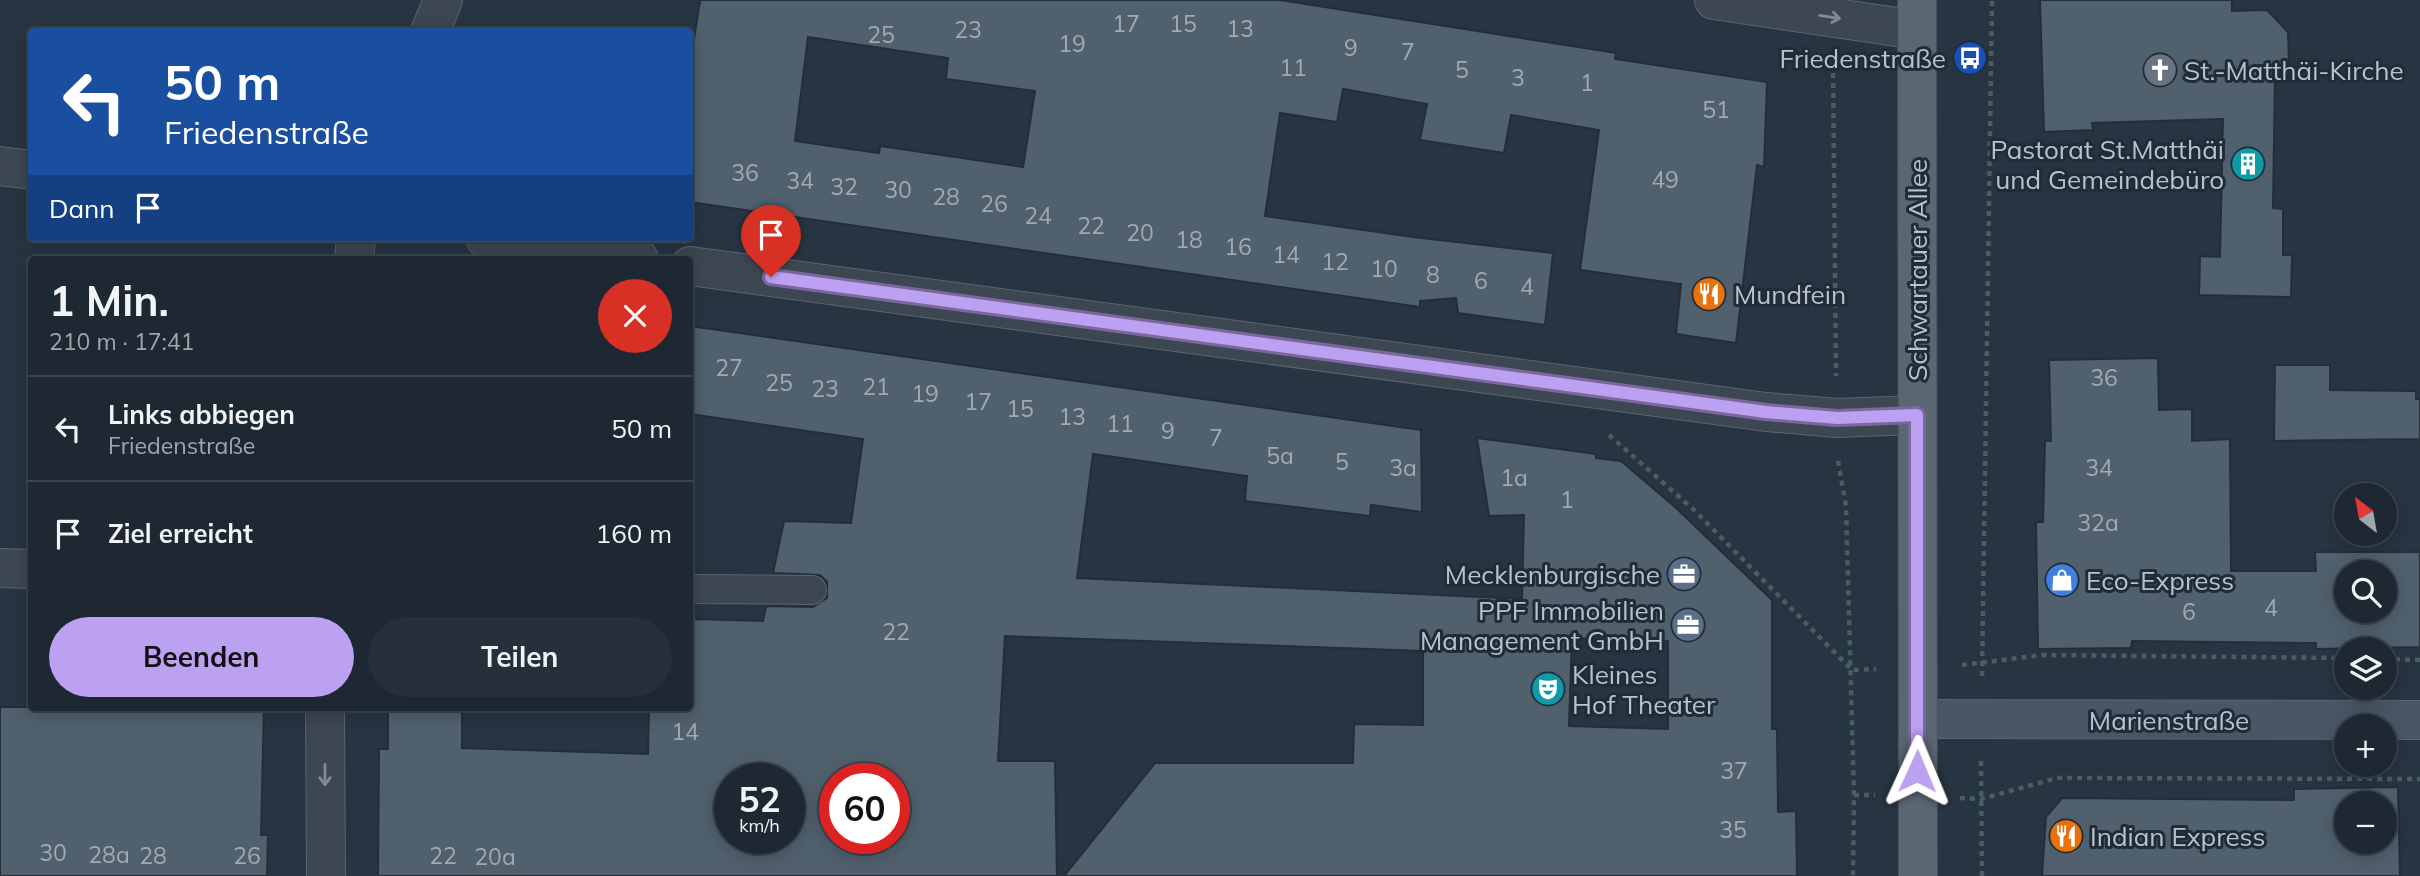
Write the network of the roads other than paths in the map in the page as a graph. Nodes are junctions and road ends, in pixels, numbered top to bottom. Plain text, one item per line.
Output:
1 (443, 0) edge
2 (1714, 0) edge
3 (1917, 15) edge
4 (432, 28) edge
5 (0, 166) edge
6 (28, 170) edge
7 (514, 242) edge
8 (617, 256) edge
9 (693, 266) edge
10 (1917, 415) junction
11 (0, 568) edge
12 (28, 569) edge
13 (693, 589) edge
14 (812, 590) dead end
15 (324, 711) edge
16 (1918, 719) junction
17 (2420, 720) edge
18 (326, 876) edge
19 (1918, 876) edge

1 - 4 street
2 -> 3 street
3 - 10 main road, Schwartauer Allee
5 - 6 street
7 - 8 street
9 - 10 street
10 - 16 main road, Schwartauer Allee
11 - 12 street
13 - 14 lane
15 -> 18 street
16 - 17 main road, Marienstraße
16 - 19 main road, Schwartauer Allee

